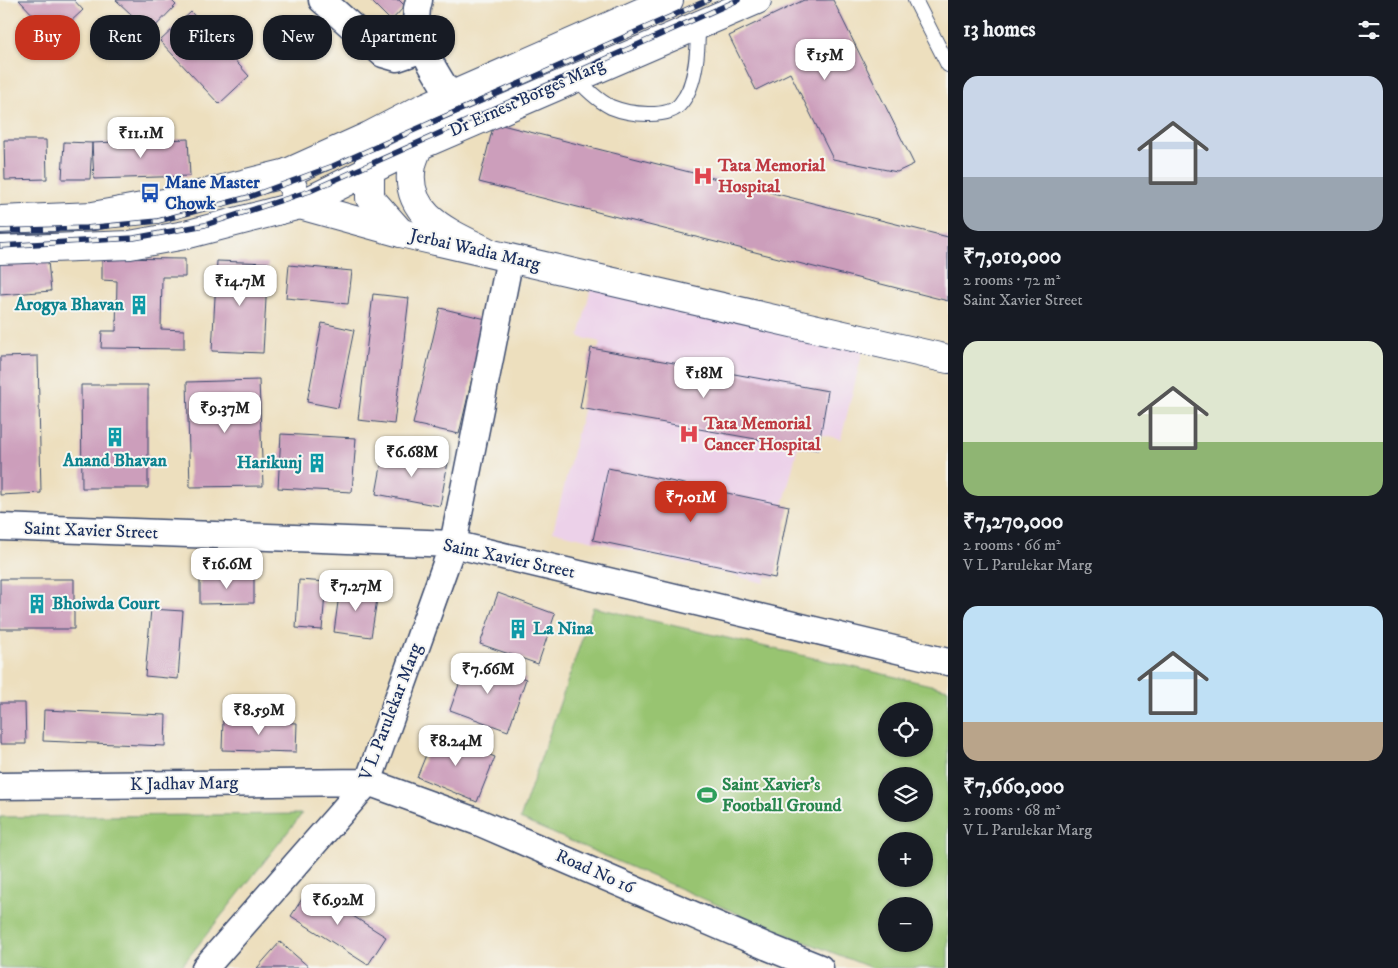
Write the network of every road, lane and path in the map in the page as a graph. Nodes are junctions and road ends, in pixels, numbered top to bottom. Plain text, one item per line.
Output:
1 (322, 0) edge
2 (419, 0) edge
3 (669, 0) edge
4 (757, 0) edge
5 (915, 0) edge
6 (417, 15) edge
7 (342, 18) edge
8 (698, 24) junction
9 (429, 60) edge
10 (948, 65) edge
11 (576, 76) junction
12 (450, 96) junction
13 (423, 108) junction
14 (369, 136) junction
15 (420, 145) junction
16 (370, 169) junction
17 (287, 173) junction
18 (300, 205) junction
19 (0, 220) edge
20 (401, 233) junction
21 (0, 250) edge
22 (500, 256) junction
23 (948, 359) edge
24 (0, 528) edge
25 (453, 544) junction
26 (948, 662) edge
27 (368, 782) junction
28 (0, 786) edge
29 (205, 968) edge
30 (820, 968) edge

1 - 7 street
2 - 6 street
3 - 12 main road, Dr Ernest Borges Marg
4 - 8 main road, Dr Ernest Borges Marg
5 - 10 lane
8 - 11 main road, Dr Ernest Borges Marg
8 - 11 lane
9 - 12 street
11 - 15 main road, Dr Ernest Borges Marg
12 - 13 main road, Dr Ernest Borges Marg
13 - 14 main road, Dr Ernest Borges Marg
13 - 15 main road
14 - 16 main road
14 - 17 main road
15 - 16 main road, Dr Ernest Borges Marg
15 - 22 main road
16 - 18 main road, Dr Ernest Borges Marg
16 - 20 main road
17 - 18 main road
17 - 19 main road
18 - 20 main road, Jerbai Wadia Marg
18 - 21 main road
20 - 22 main road, Jerbai Wadia Marg
22 - 23 main road, Jerbai Wadia Marg
22 - 25 street, V L Parulekar Marg
24 - 25 street, Saint Xavier Street
25 - 26 street, Saint Xavier Street
25 - 27 street, V L Parulekar Marg
27 - 28 street, K Jadhav Marg
27 - 29 street, V L Parulekar Marg
27 - 30 street, Road No 16

